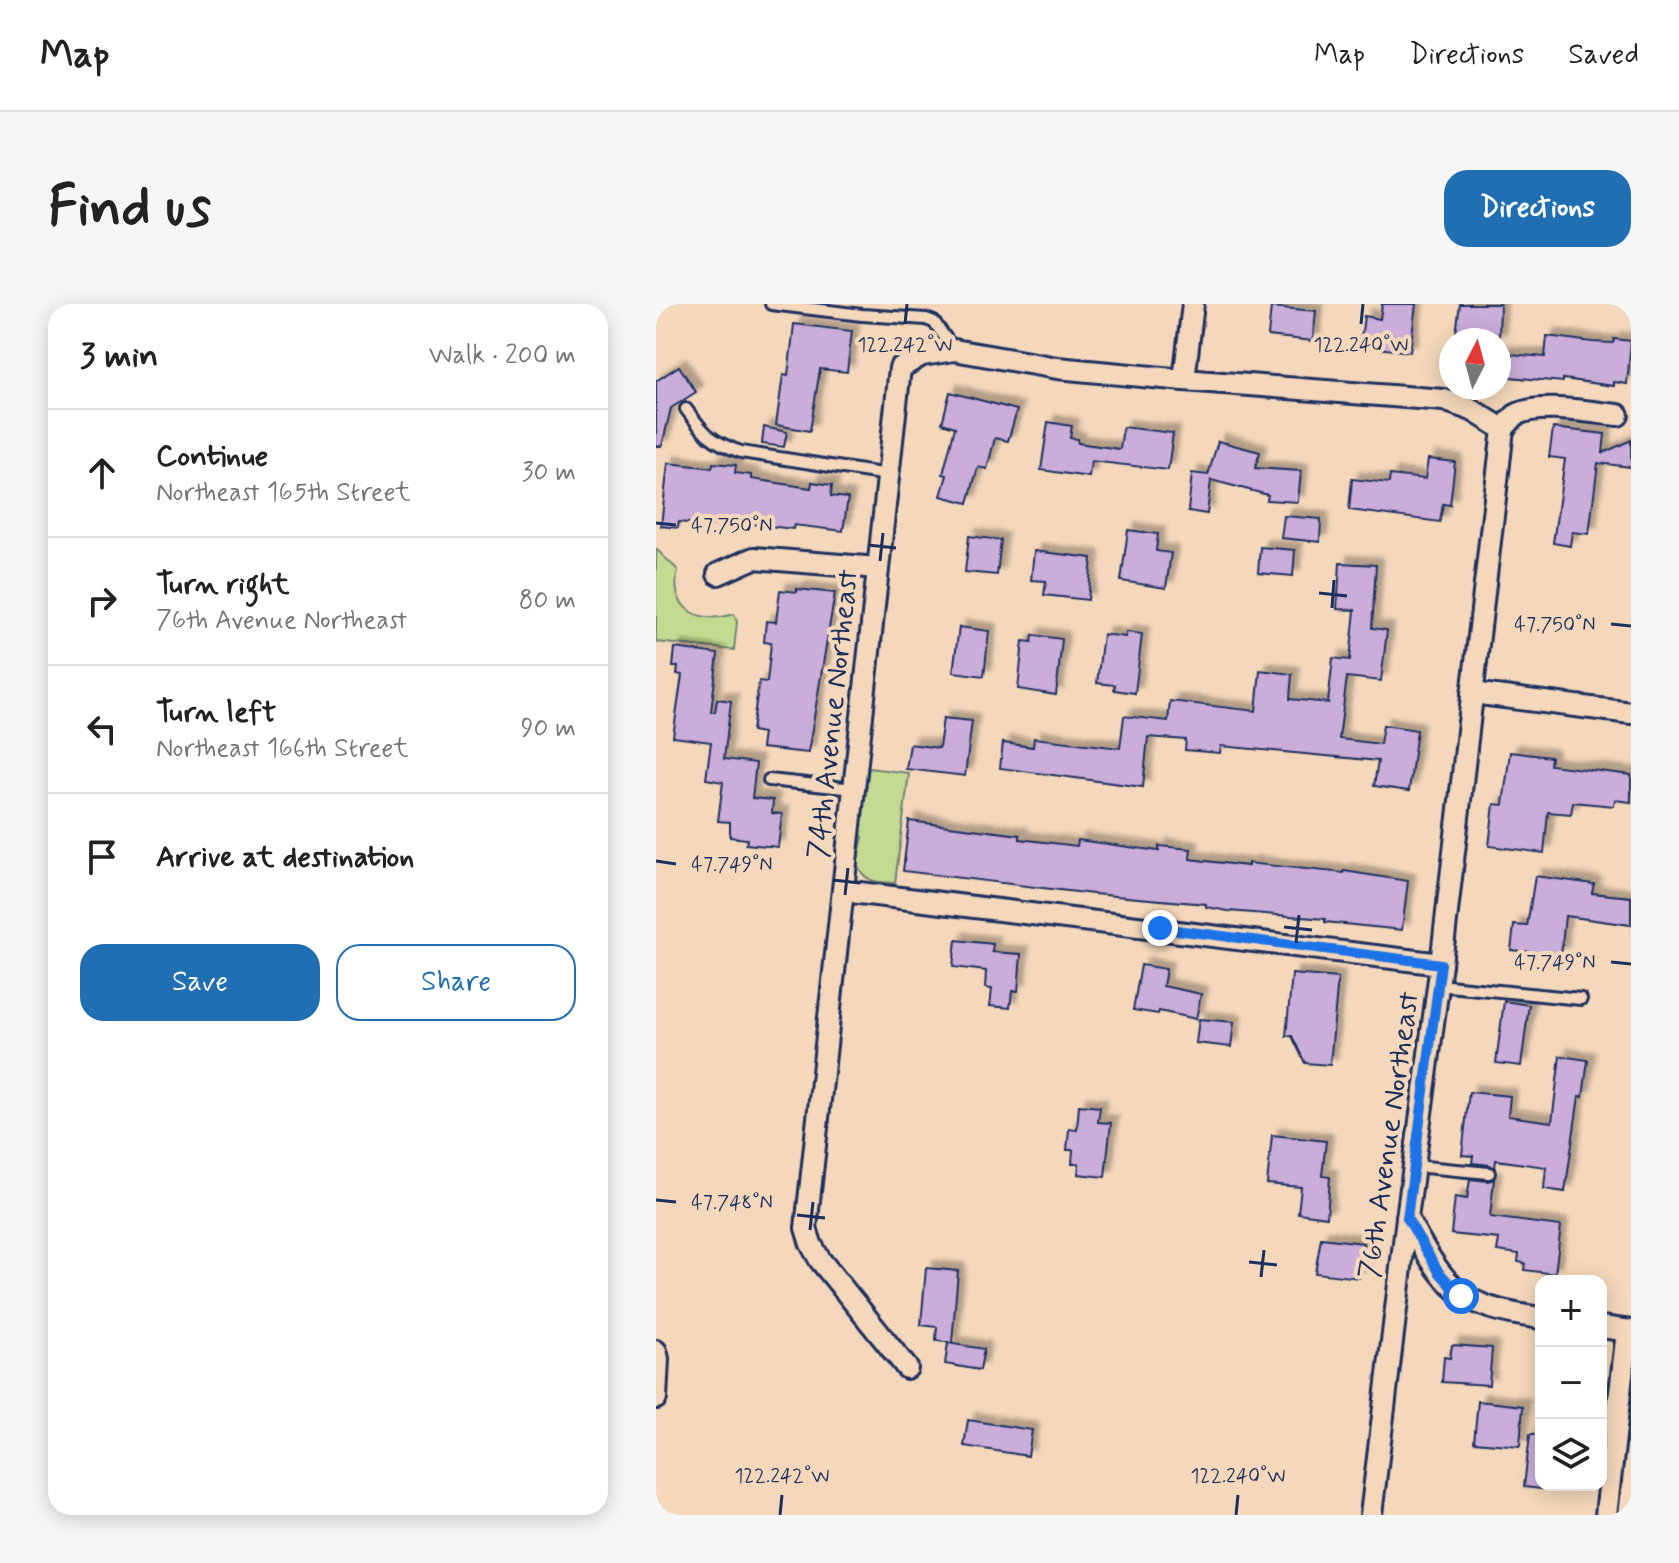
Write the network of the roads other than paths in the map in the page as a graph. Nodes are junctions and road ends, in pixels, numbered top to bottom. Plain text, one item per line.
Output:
1 (771, 304) edge
2 (1193, 304) edge
3 (954, 350) junction
4 (1184, 380) junction
5 (686, 409) dead end
6 (1618, 415) dead end
7 (1503, 429) junction
8 (888, 475) junction
9 (878, 568) junction
10 (718, 574) dead end
11 (1472, 693) junction
12 (1631, 713) edge
13 (769, 780) dead end
14 (854, 789) junction
15 (843, 891) junction
16 (1441, 964) junction
17 (1438, 985) junction
18 (1581, 999) dead end
19 (1414, 1166) junction
20 (1489, 1173) dead end
21 (1407, 1218) junction
22 (1535, 1317) edge
23 (1607, 1328) edge
24 (1629, 1331) edge
25 (656, 1351) edge
26 (907, 1368) dead end
27 (656, 1398) edge
28 (1371, 1515) edge
29 (1606, 1515) edge

1 - 3 lane
2 - 4 street
3 - 4 street
3 - 8 street, 74th Avenue Northeast
4 - 7 street
5 - 8 lane
6 - 7 street
7 - 11 street, 76th Avenue Northeast
8 - 9 street, 74th Avenue Northeast
9 - 10 street
9 - 14 street, 74th Avenue Northeast
11 - 12 street
11 - 16 street, 76th Avenue Northeast
13 - 14 lane
14 - 15 street, 74th Avenue Northeast
15 - 16 street
15 - 26 street, 74th Avenue Northeast
16 - 17 street, 76th Avenue Northeast
17 - 18 lane
17 - 19 street, 76th Avenue Northeast
19 - 20 lane
19 - 21 street, 76th Avenue Northeast
21 - 22 street
21 - 28 street, 76th Avenue Northeast
23 - 24 street
24 - 29 street
25 - 27 street

